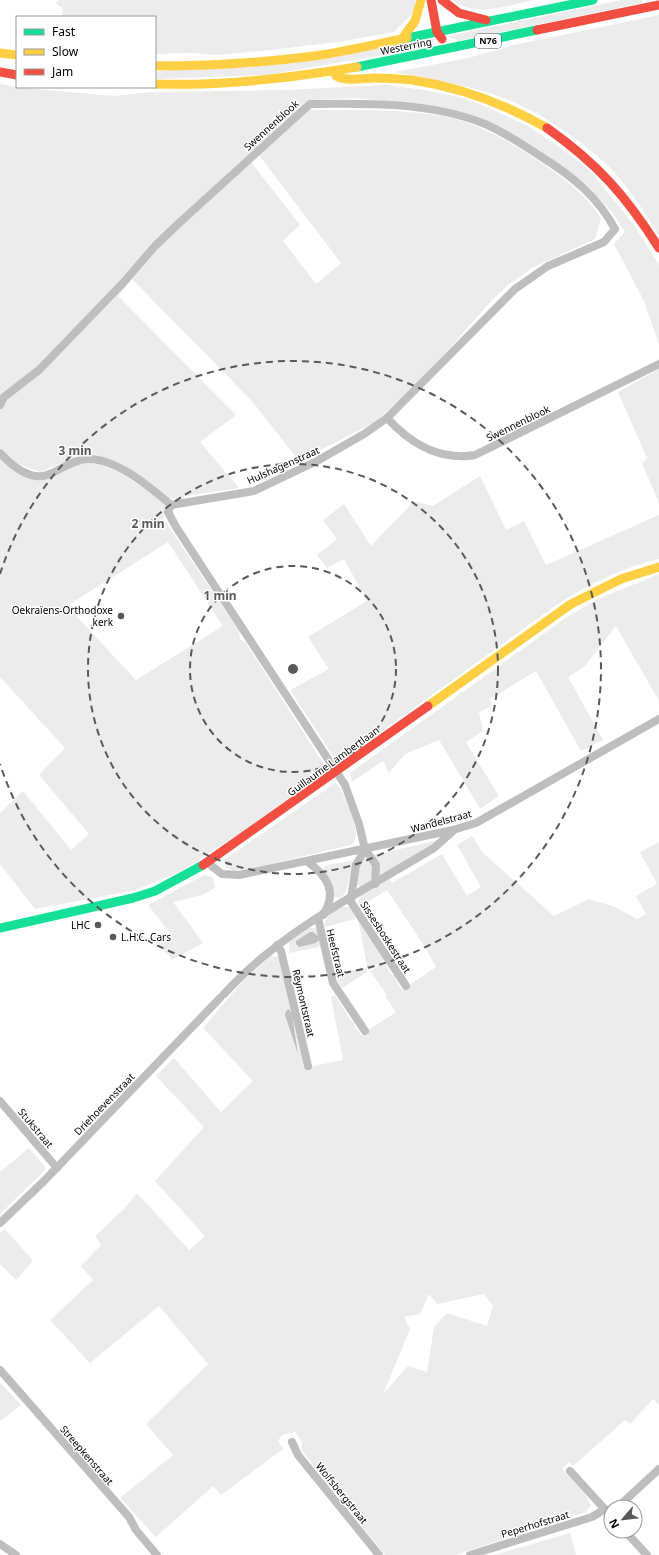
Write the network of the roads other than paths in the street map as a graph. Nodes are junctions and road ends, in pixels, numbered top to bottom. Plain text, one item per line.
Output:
1 (421, 0) edge
2 (431, 0) edge
3 (442, 0) edge
4 (593, 0) edge
5 (659, 5) edge
6 (491, 21) junction
7 (437, 32) junction
8 (402, 39) junction
9 (454, 48) junction
10 (0, 53) edge
11 (16, 56) edge
12 (156, 66) edge
13 (0, 72) edge
14 (328, 72) junction
15 (16, 75) edge
16 (156, 84) edge
17 (616, 229) joint
18 (659, 248) edge
19 (659, 364) edge
20 (0, 405) edge
21 (387, 418) junction
22 (0, 453) edge
23 (171, 505) junction
24 (659, 567) edge
25 (659, 719) edge
26 (338, 772) junction
27 (453, 830) junction
28 (365, 849) junction
29 (308, 862) junction
30 (208, 863) junction
31 (375, 884) junction
32 (350, 898) junction
33 (320, 917) junction
34 (0, 928) edge
35 (277, 946) junction
36 (406, 986) dead end
37 (365, 1031) dead end
38 (308, 1066) dead end
39 (0, 1101) edge
40 (57, 1168) junction
41 (0, 1223) edge
42 (0, 1370) edge
43 (292, 1442) dead end
44 (659, 1469) edge
45 (570, 1471) dead end
46 (627, 1499) edge
47 (603, 1507) edge
48 (603, 1514) edge
49 (632, 1539) edge
50 (0, 1544) edge
51 (16, 1555) edge
52 (157, 1555) edge
53 (379, 1555) edge
54 (470, 1555) edge
55 (647, 1555) edge

1 - 8 main road
2 - 7 main road
3 - 6 main road
4 - 6 main road, Westerring / N76
5 - 9 main road, Westerring / N76
6 - 7 main road, Westerring / N76
7 - 8 main road, Westerring / N76
7 - 9 main road
8 - 12 main road, Westerring / N76
9 - 14 main road, Westerring / N76
10 - 11 main road
13 - 15 main road
14 - 16 main road, Westerring / N76
14 - 18 main road
17 - 20 street, Swennenblook
17 - 21 street, Hulshagenstraat
19 - 21 street, Swennenblook
21 - 23 street, Hulshagenstraat
22 - 23 street
23 - 26 street
24 - 26 main road, Guillaume Lambertlaan
25 - 27 street, Wandelstraat
26 - 28 street
26 - 30 main road, Guillaume Lambertlaan
27 - 28 street, Wandelstraat
27 - 31 street, Driehoevenstraat
28 - 29 street, Wandelstraat
28 - 31 street
28 - 32 street
29 - 30 street, Wandelstraat
29 - 33 street
30 - 34 main road, Guillaume Lambertlaan
31 - 32 street, Driehoevenstraat
32 - 33 street, Driehoevenstraat
32 - 36 street, Sissesboskestraat
33 - 35 street, Driehoevenstraat
33 - 37 street, Heefstraat
35 - 38 street, Reymontstraat
35 - 40 street, Driehoevenstraat
39 - 40 street, Stukstraat
40 - 41 street, Driehoevenstraat
42 - 52 street, Streepkenstraat
43 - 53 street, Wolfsbergstraat
44 - 46 street
45 - 47 street
48 - 54 street, Peperhofstraat
49 - 55 street
50 - 51 street

